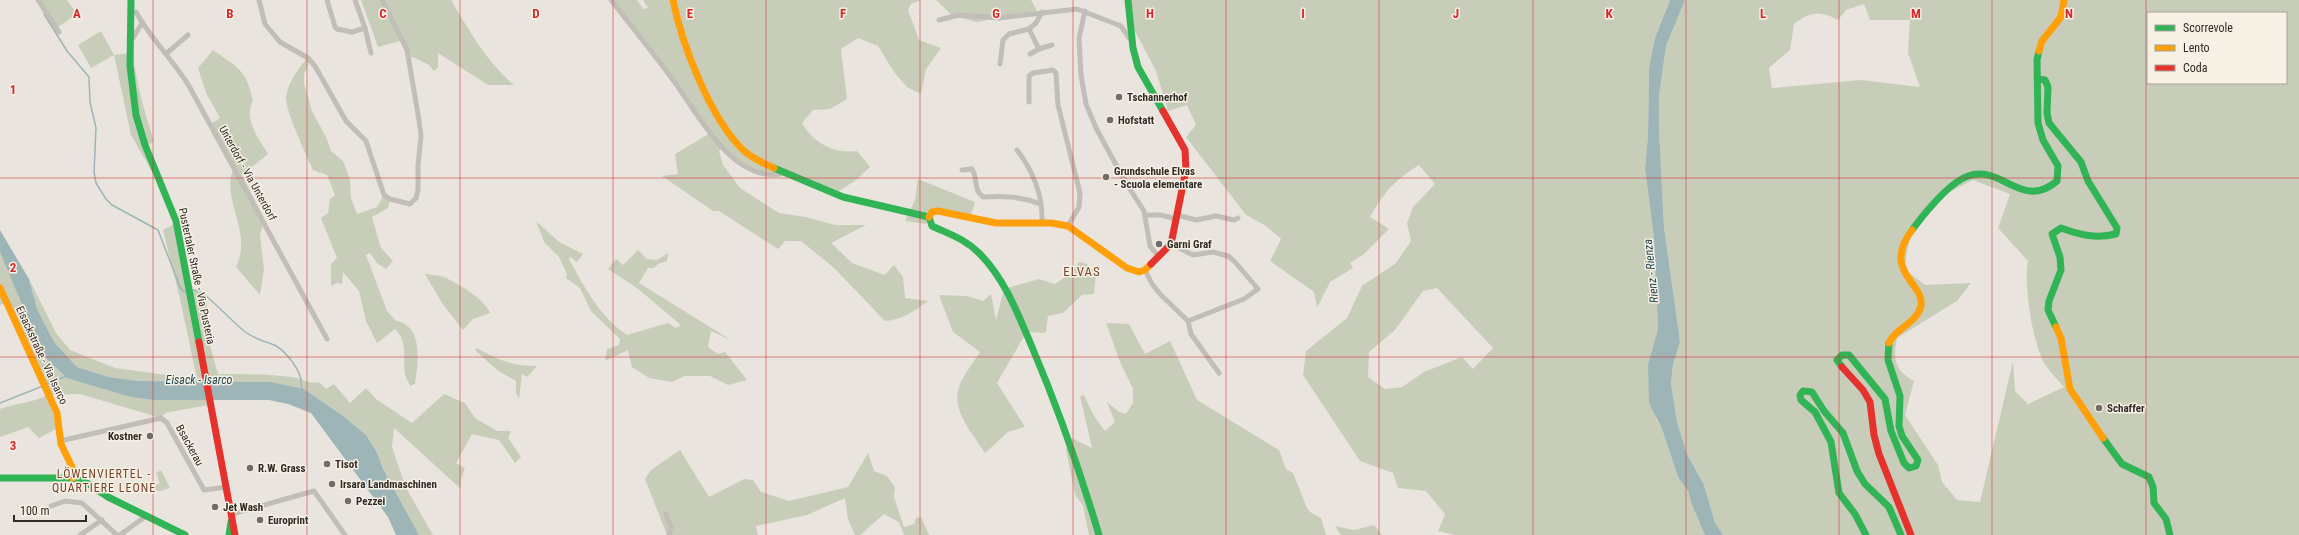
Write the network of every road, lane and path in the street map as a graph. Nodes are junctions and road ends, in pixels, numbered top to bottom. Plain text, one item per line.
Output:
1 (38, 0) edge
2 (129, 0) edge
3 (259, 0) edge
4 (327, 0) edge
5 (356, 0) edge
6 (382, 0) edge
7 (612, 0) edge
8 (673, 0) edge
9 (1128, 0) edge
10 (2064, 0) edge
11 (1085, 11) junction
12 (136, 12) dead end
13 (1042, 12) junction
14 (939, 20) dead end
15 (1130, 22) junction
16 (142, 23) junction
17 (1121, 26) junction
18 (366, 28) junction
19 (1029, 29) junction
20 (59, 32) dead end
21 (188, 35) dead end
22 (129, 38) junction
23 (1132, 38) junction
24 (1052, 45) dead end
25 (1039, 49) junction
26 (167, 53) junction
27 (371, 53) dead end
28 (1030, 54) dead end
29 (1000, 64) dead end
30 (2038, 79) junction
31 (1029, 102) dead end
32 (1017, 150) dead end
33 (962, 170) dead end
34 (782, 172) junction
35 (1040, 204) junction
36 (1146, 215) junction
37 (929, 217) junction
38 (1176, 217) junction
39 (1238, 218) dead end
40 (1042, 222) junction
41 (1068, 226) junction
42 (1171, 244) junction
43 (1159, 257) junction
44 (1145, 270) junction
45 (0, 288) edge
46 (1188, 321) junction
47 (327, 339) dead end
48 (1219, 373) dead end
49 (60, 441) junction
50 (0, 478) edge
51 (73, 478) junction
52 (227, 487) junction
53 (51, 506) dead end
54 (232, 514) junction
55 (666, 514) dead end
56 (146, 516) junction
57 (102, 520) junction
58 (80, 535) edge
59 (118, 535) edge
60 (183, 535) edge
61 (230, 535) edge
62 (236, 535) edge
63 (345, 535) edge
64 (669, 535) edge
65 (1099, 535) edge
66 (1866, 535) edge
67 (1901, 535) edge
68 (1911, 535) edge
69 (2170, 535) edge

1 - 20 street
2 - 22 street, Pustertaler Straße - Via Pusteria
3 - 6 street
4 - 18 street
5 - 18 street
7 - 34 street
8 - 34 street
9 - 15 street
10 - 30 street
11 - 13 street
11 - 17 street
11 - 36 street
12 - 16 street, Unterdorf - Via Unterdorf
13 - 14 street
13 - 19 street
15 - 17 street
15 - 23 street
16 - 22 street
16 - 26 street, Unterdorf - Via Unterdorf
17 - 23 street
18 - 27 street
19 - 25 street
19 - 29 street
21 - 26 street
22 - 52 street, Pustertaler Straße - Via Pusteria
23 - 38 street
24 - 25 street
25 - 28 street
26 - 47 street, Unterdorf - Via Unterdorf
30 - 68 street
30 - 69 street
31 - 41 street
32 - 35 street
33 - 35 street
34 - 37 street
35 - 40 street
36 - 38 street
36 - 43 street
37 - 40 street
37 - 65 street
38 - 39 street
38 - 42 street
40 - 41 street
41 - 44 street
42 - 43 street
42 - 46 street
43 - 44 street
44 - 46 street
45 - 49 street, Eisackstraße - Via Isarco
46 - 48 street
49 - 51 street, Eisackstraße - Via Isarco
49 - 52 street, Bsackerau
50 - 51 street
51 - 56 street
52 - 54 street, Pustertaler Straße - Via Pusteria
53 - 57 street
54 - 61 street, Pustertaler Straße - Via Pusteria
54 - 62 street, Pustertaler Straße - Via Pusteria
54 - 63 street
55 - 64 street
56 - 59 street
56 - 60 street
57 - 58 street
57 - 59 street
66 - 67 street

